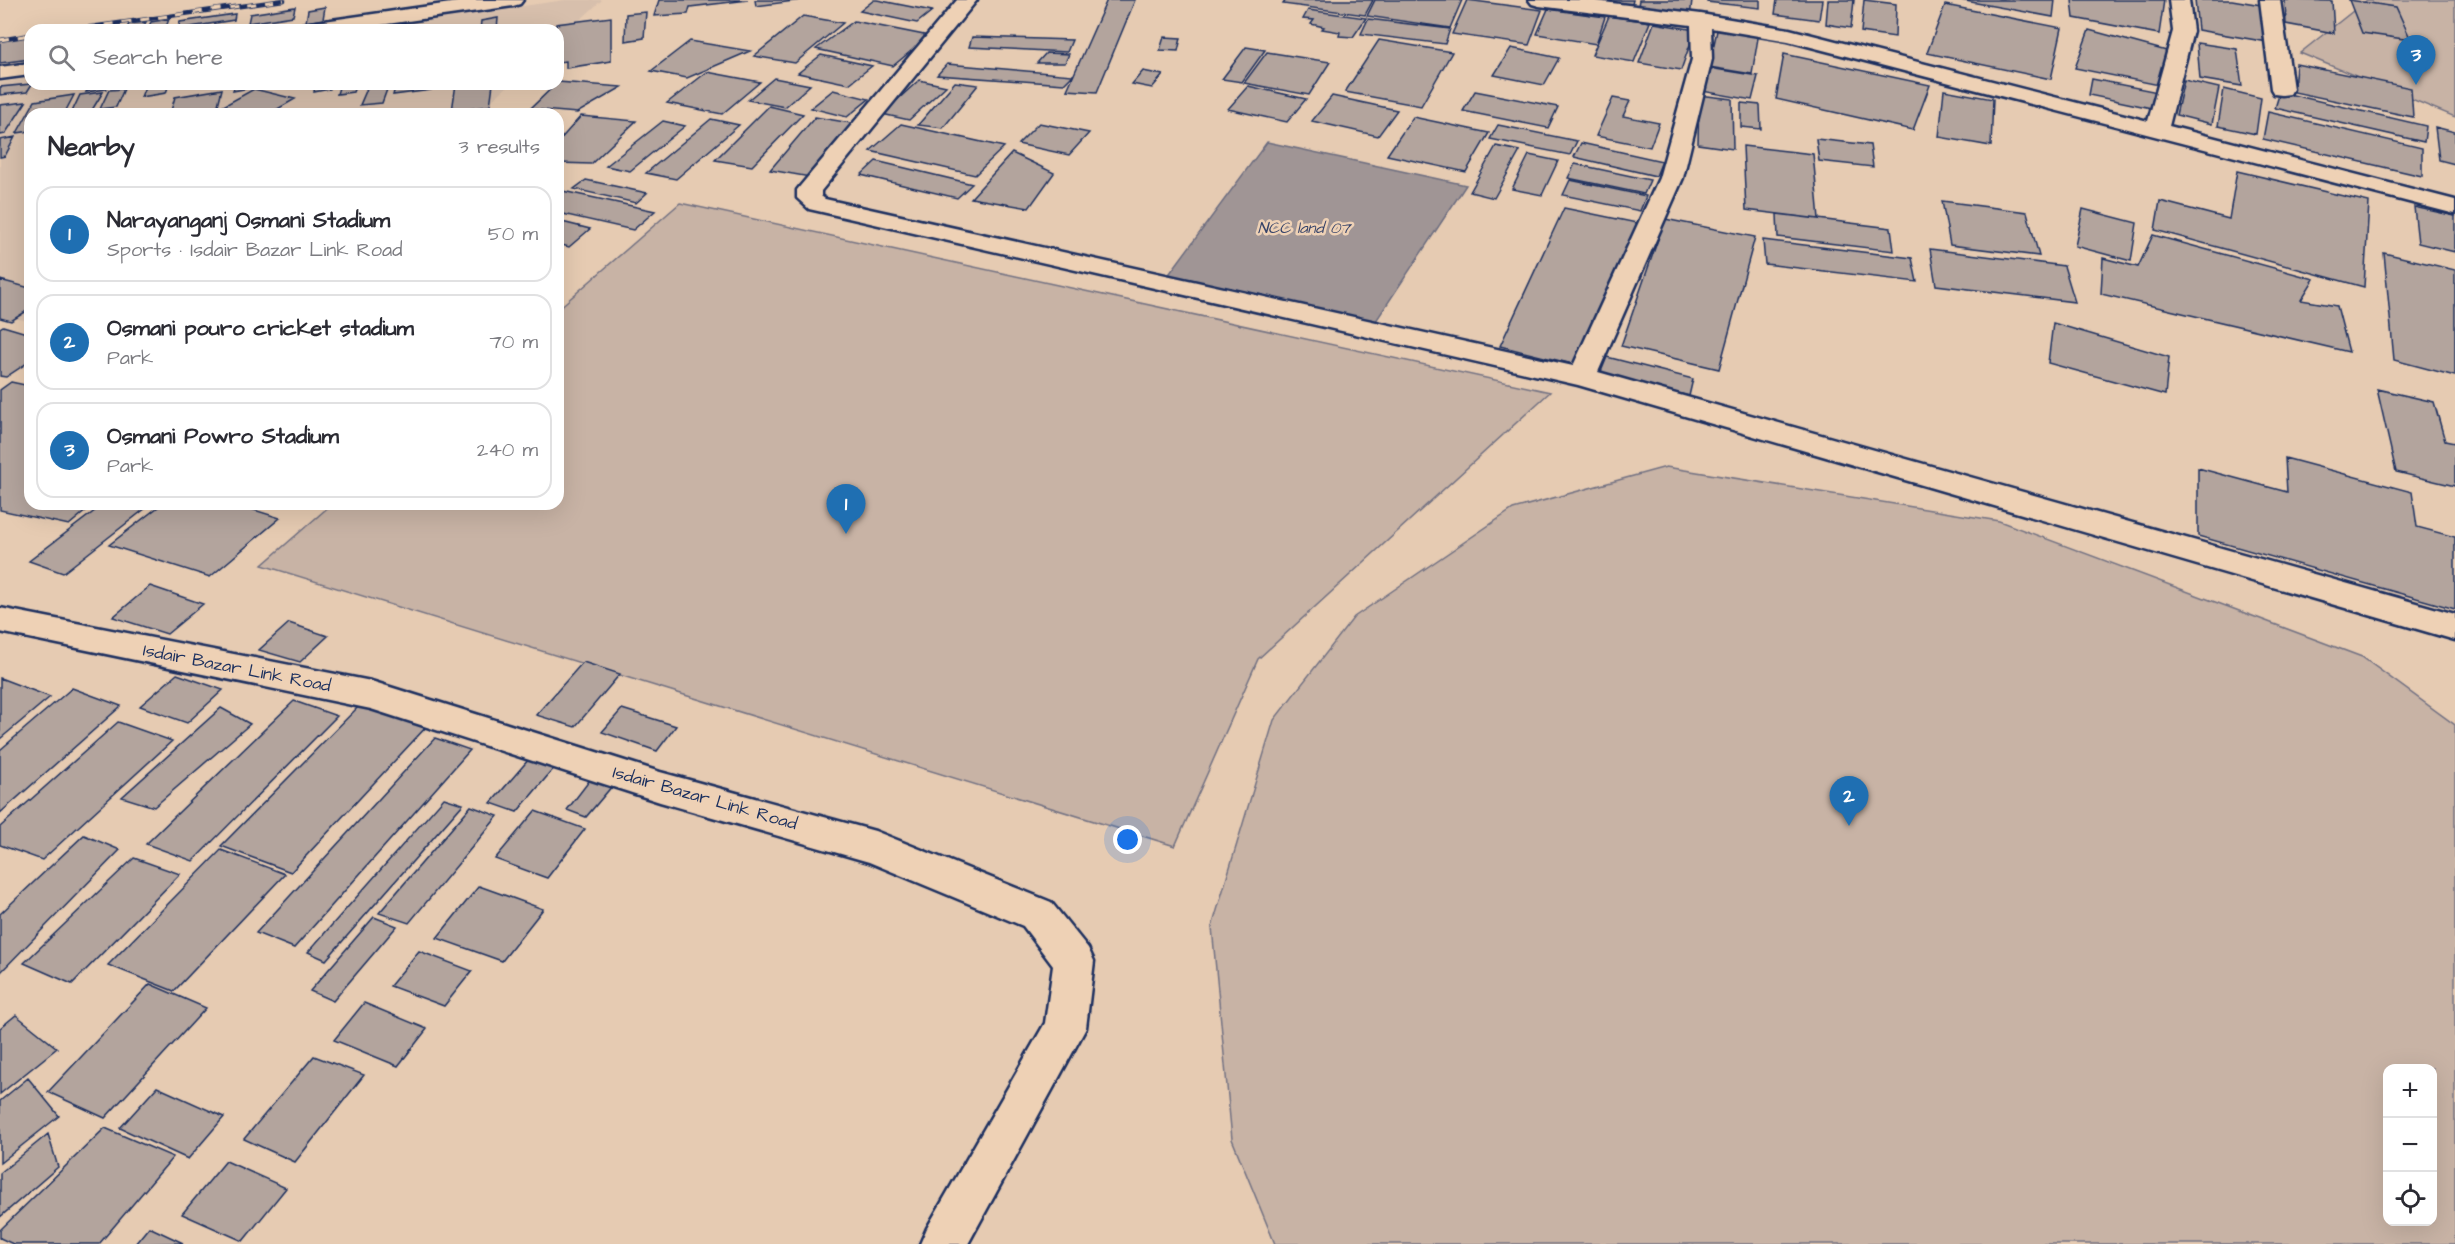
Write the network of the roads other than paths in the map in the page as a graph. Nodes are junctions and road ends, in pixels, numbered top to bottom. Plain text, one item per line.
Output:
1 (513, 0) edge
2 (967, 0) edge
3 (1539, 0) edge
4 (2179, 0) edge
5 (2270, 0) edge
6 (1701, 20) junction
7 (345, 24) edge
8 (24, 70) edge
9 (0, 74) edge
10 (2282, 89) dead end
11 (2157, 129) junction
12 (2455, 207) edge
13 (1582, 377) junction
14 (0, 620) edge
15 (2455, 627) edge
16 (943, 1244) edge

1 - 7 street
2 - 13 street
3 - 6 street
4 - 11 street
5 - 10 street
6 - 11 street
6 - 13 street
8 - 9 street
11 - 12 street
13 - 15 street
14 - 16 street, Isdair Bazar Link Road

